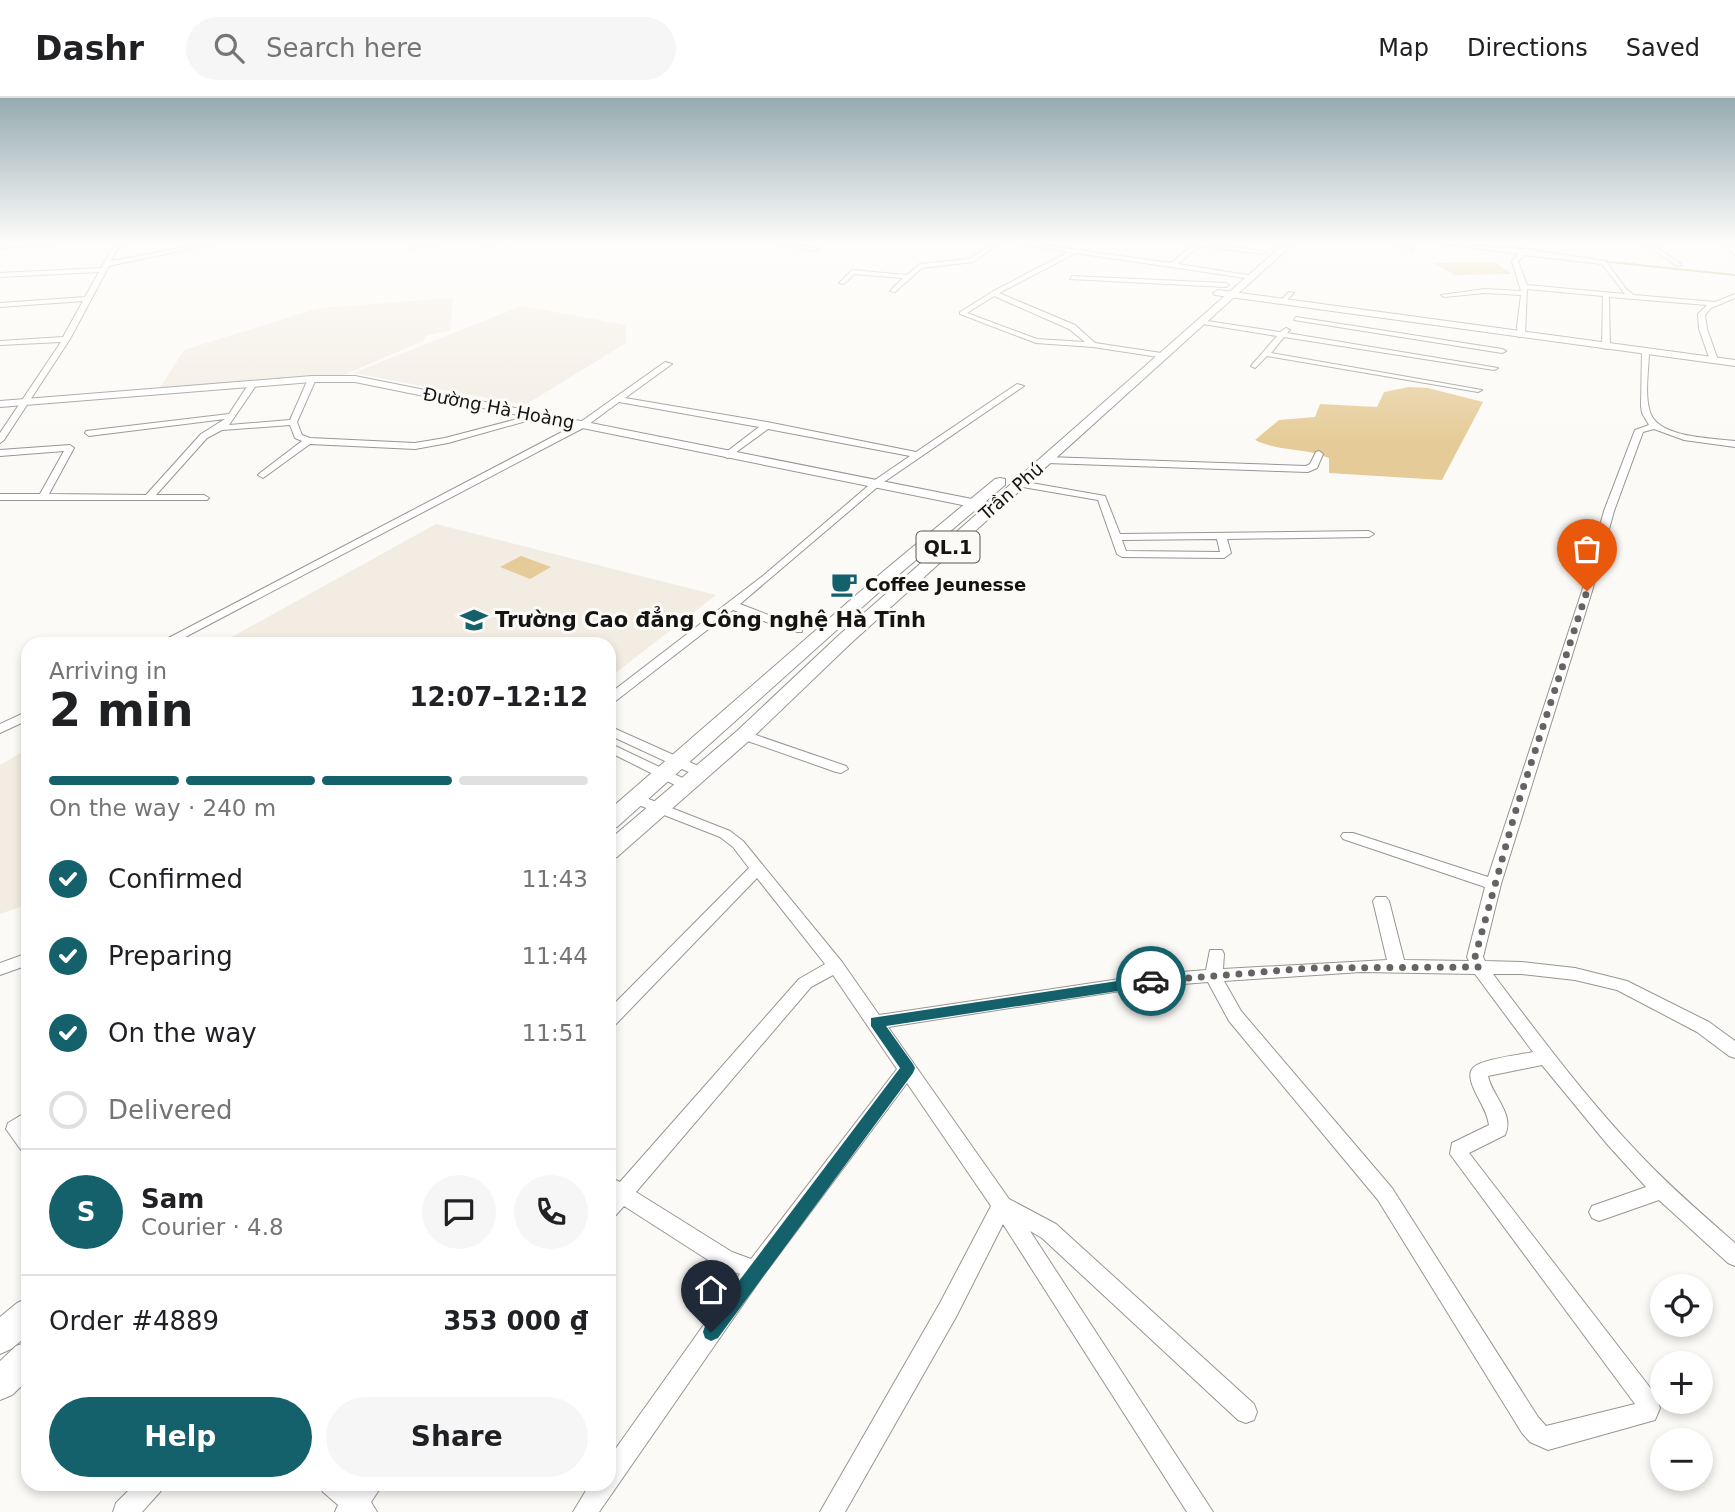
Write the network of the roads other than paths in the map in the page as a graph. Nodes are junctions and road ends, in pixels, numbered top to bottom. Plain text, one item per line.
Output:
1 (82, 310) edge
2 (966, 310) edge
3 (1033, 310) edge
4 (1203, 310) edge
5 (1213, 310) edge
6 (1340, 310) edge
7 (1523, 310) edge
8 (1606, 310) edge
9 (1707, 310) edge
10 (1203, 322) junction
11 (1282, 334) junction
12 (1521, 335) junction
13 (66, 339) junction
14 (0, 342) edge
15 (1093, 345) junction
16 (1606, 347) junction
17 (1502, 351) dead end
18 (1645, 351) junction
19 (1149, 354) junction
20 (1266, 354) junction
21 (1166, 356) junction
22 (1714, 360) junction
23 (1735, 363) edge
24 (668, 365) dead end
25 (1255, 366) dead end
26 (1494, 368) dead end
27 (312, 379) junction
28 (253, 384) junction
29 (1020, 386) dead end
30 (1478, 390) dead end
31 (621, 400) junction
32 (22, 402) junction
33 (0, 404) edge
34 (231, 416) junction
35 (540, 416) junction
36 (293, 422) junction
37 (582, 425) junction
38 (767, 425) junction
39 (1653, 427) junction
40 (220, 428) junction
41 (89, 433) dead end
42 (0, 440) edge
43 (308, 441) junction
44 (1735, 444) edge
45 (0, 453) edge
46 (1319, 454) dead end
47 (728, 455) junction
48 (916, 455) junction
49 (1047, 460) junction
50 (264, 475) dead end
51 (878, 482) junction
52 (1020, 484) junction
53 (0, 496) edge
54 (43, 497) junction
55 (148, 498) junction
56 (204, 498) dead end
57 (974, 503) junction
58 (992, 507) junction
59 (1369, 534) dead end
60 (1220, 536) junction
61 (1118, 537) junction
62 (731, 606) junction
63 (798, 629) dead end
64 (176, 637) edge
65 (616, 695) edge
66 (21, 718) edge
67 (0, 729) edge
68 (616, 733) edge
69 (744, 735) junction
70 (616, 750) edge
71 (679, 762) junction
72 (841, 769) dead end
73 (700, 772) junction
74 (664, 774) junction
75 (686, 785) junction
76 (636, 799) junction
77 (659, 808) junction
78 (616, 816) edge
79 (1348, 836) dead end
80 (616, 846) edge
81 (758, 868) junction
82 (1493, 884) junction
83 (1381, 901) dead end
84 (1216, 954) dead end
85 (21, 962) edge
86 (836, 966) junction
87 (1397, 966) junction
88 (1479, 967) junction
89 (0, 969) edge
90 (1214, 977) junction
91 (616, 1013) edge
92 (876, 1022) junction
93 (1735, 1051) edge
94 (1545, 1057) junction
95 (908, 1068) junction
96 (1662, 1190) junction
97 (616, 1193) edge
98 (616, 1198) edge
99 (1002, 1205) junction
100 (1599, 1212) dead end
101 (1735, 1256) edge
102 (755, 1270) junction
103 (21, 1320) edge
104 (0, 1338) edge
105 (21, 1364) edge
106 (0, 1383) edge
107 (1246, 1412) dead end
108 (616, 1468) edge
109 (145, 1491) edge
110 (338, 1491) edge
111 (367, 1491) edge
112 (599, 1491) edge
113 (355, 1509) edge
114 (125, 1512) edge
115 (585, 1512) edge
116 (832, 1512) edge
117 (1201, 1512) edge

1 - 13 street
2 - 15 street
3 - 15 street
4 - 19 main road, Trần Phú / QL.1
5 - 10 main road, Trần Phú / QL.1
6 - 12 street
7 - 12 street
8 - 16 street
9 - 22 street
10 - 11 street
10 - 21 main road, Trần Phú / QL.1
11 - 17 street
11 - 20 street
11 - 26 street
12 - 16 street
13 - 14 street
13 - 32 street
15 - 19 street
16 - 18 street
18 - 22 street
18 - 39 street
19 - 21 street
19 - 57 main road, Trần Phú / QL.1
20 - 25 street
20 - 30 street
21 - 49 main road, Trần Phú / QL.1
22 - 23 street
24 - 31 street
27 - 28 street, Đường Hà Hoàng
27 - 35 street, Đường Hà Hoàng
27 - 36 street
28 - 32 street, Đường Hà Hoàng
28 - 34 street
29 - 48 street
31 - 37 street
31 - 38 street
32 - 33 street, Đường Hà Hoàng
32 - 42 street
34 - 40 street
34 - 41 street
35 - 37 street, Đường Hà Hoàng
35 - 43 street
36 - 40 street
36 - 43 street
37 - 47 street, Đường Hà Hoàng
37 - 64 street
38 - 47 street
38 - 48 street
39 - 44 street
39 - 82 street
40 - 55 street
43 - 50 street
45 - 54 street
46 - 49 street
47 - 51 street, Đường Hà Hoàng
48 - 51 street
49 - 52 main road, Trần Phú / QL.1
51 - 57 street, Đường Hà Hoàng
51 - 62 street
52 - 58 main road, Trần Phú / QL.1
52 - 61 street
53 - 54 street
54 - 55 street
55 - 56 street
57 - 58 street, Đường Hà Hoàng
57 - 71 main road, Trần Phú / QL.1
58 - 69 main road, Trần Phú / QL.1
59 - 60 street
60 - 61 street
60 - 61 street
62 - 63 street
62 - 65 street
66 - 67 street
68 - 71 street
69 - 72 street
69 - 73 main road, Trần Phú / QL.1
70 - 74 street
71 - 73 street
71 - 74 main road, Trần Phú / QL.1
73 - 75 main road, Trần Phú / QL.1
74 - 75 street
74 - 76 main road, Trần Phú / QL.1
75 - 77 main road, Trần Phú / QL.1
76 - 77 street
76 - 78 main road, Trần Phú / QL.1
77 - 80 main road, Trần Phú / QL.1
77 - 81 street
79 - 82 street
81 - 86 street
81 - 91 street
82 - 88 street
83 - 87 street
84 - 90 street
85 - 89 street
86 - 92 street
86 - 97 street
87 - 88 street
87 - 90 street
88 - 93 street
88 - 94 street
90 - 92 street
90 - 94 street
92 - 95 street
94 - 96 street
95 - 99 street
95 - 102 street
96 - 100 street
96 - 101 street
98 - 102 street
99 - 107 street
99 - 116 street
99 - 117 street
102 - 108 street
103 - 104 main road
105 - 106 main road
109 - 114 street
110 - 113 street
111 - 113 street
112 - 115 street

